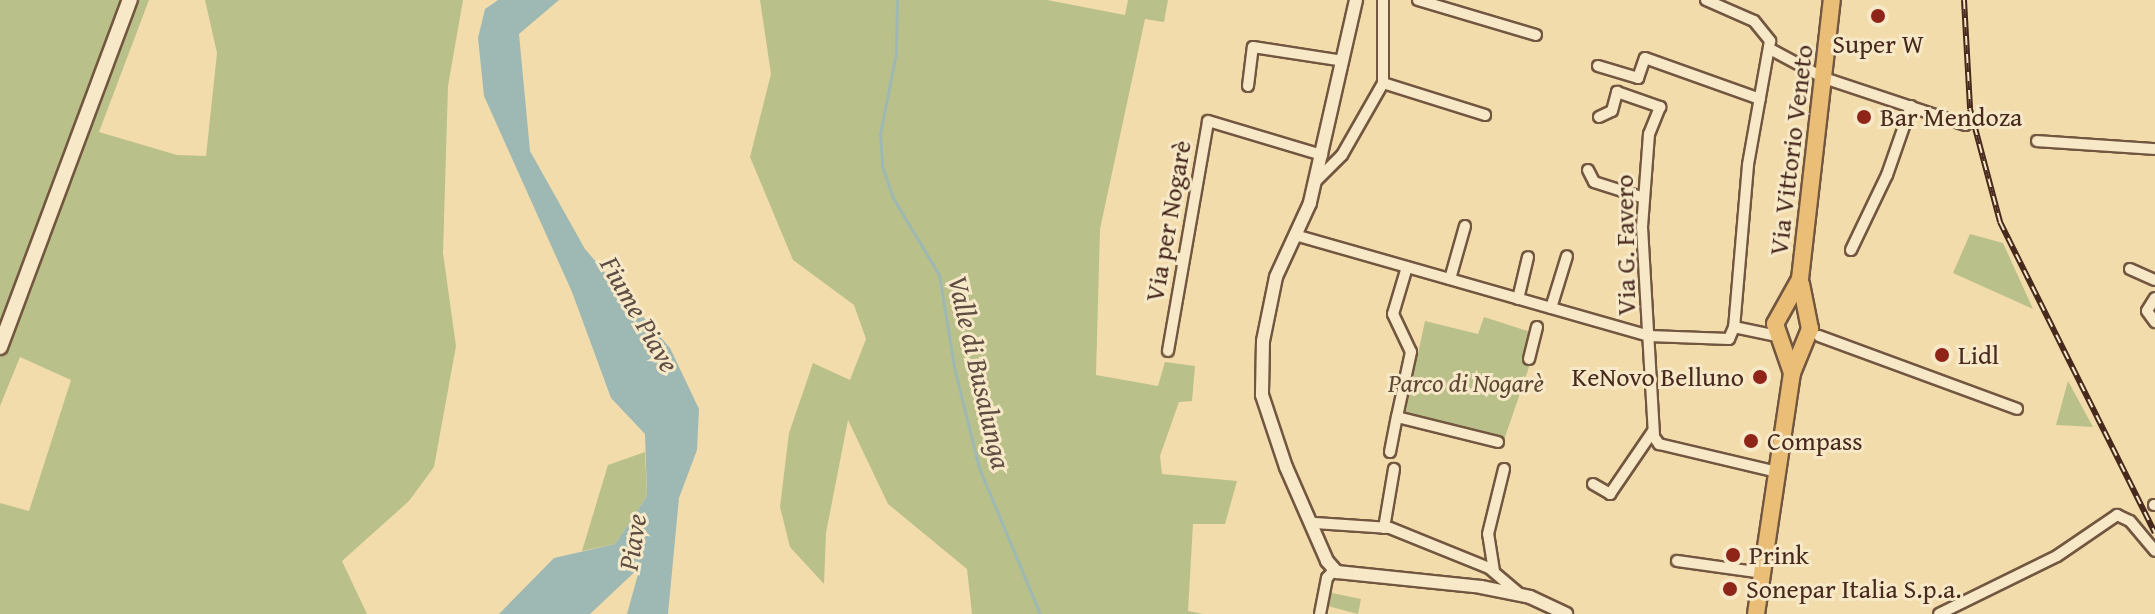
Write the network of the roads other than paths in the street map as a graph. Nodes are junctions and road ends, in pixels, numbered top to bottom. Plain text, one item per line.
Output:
1 (130, 0) edge
2 (1356, 0) edge
3 (1383, 0) edge
4 (1418, 0) edge
5 (1706, 0) edge
6 (1832, 0) edge
7 (1840, 0) edge
8 (1831, 28) junction
9 (1536, 35) dead end
10 (1770, 49) junction
11 (1343, 61) junction
12 (1598, 66) dead end
13 (1824, 78) junction
14 (1383, 83) junction
15 (1248, 86) dead end
16 (1760, 99) junction
17 (1911, 106) junction
18 (1485, 115) dead end
19 (1599, 117) dead end
20 (1965, 125) dead end
21 (2037, 141) dead end
22 (2155, 149) edge
23 (1322, 155) junction
24 (1588, 170) dead end
25 (1315, 182) junction
26 (1644, 198) junction
27 (1465, 226) dead end
28 (1295, 235) junction
29 (1851, 250) dead end
30 (1567, 256) dead end
31 (1528, 257) dead end
32 (1407, 267) junction
33 (2130, 269) dead end
34 (1450, 279) junction
35 (1800, 279) junction
36 (2155, 280) edge
37 (2155, 298) edge
38 (1518, 299) junction
39 (1551, 308) junction
40 (1806, 317) junction
41 (2155, 322) edge
42 (1537, 327) dead end
43 (1734, 327) junction
44 (1780, 331) junction
45 (1649, 336) junction
46 (1819, 336) dead end
47 (0, 347) edge
48 (1168, 351) dead end
49 (1529, 359) dead end
50 (2017, 409) dead end
51 (1397, 417) junction
52 (1653, 431) junction
53 (1498, 442) dead end
54 (1390, 452) dead end
55 (1394, 469) dead end
56 (1504, 469) dead end
57 (1777, 472) junction
58 (1593, 484) dead end
59 (1315, 523) junction
60 (1384, 528) junction
61 (2155, 551) edge
62 (1677, 561) dead end
63 (1331, 567) junction
64 (1494, 571) junction
65 (1762, 573) junction
66 (1522, 596) junction
67 (1958, 610) edge
68 (1320, 614) edge
69 (1566, 614) edge
70 (1756, 614) edge
71 (1939, 614) edge

1 - 47 main road
2 - 11 street
3 - 14 street
4 - 9 street
5 - 10 street
6 - 8 main road, Via Vittorio Veneto
7 - 8 main road, Via Vittorio Veneto
8 - 13 main road, Via Vittorio Veneto
10 - 13 street
10 - 16 street
11 - 15 street
11 - 23 street
12 - 16 street
13 - 17 street
13 - 35 main road, Via Vittorio Veneto
14 - 18 street
14 - 25 street
16 - 43 street
17 - 20 street
17 - 29 street
19 - 26 street, Via G. Favero
21 - 22 street
23 - 25 street
23 - 48 street, Via per Nogarè
24 - 26 street
25 - 28 street
26 - 45 street, Via G. Favero
27 - 34 street
28 - 32 street
28 - 59 street
30 - 39 street
31 - 38 street
32 - 34 street
32 - 51 street
33 - 36 street
34 - 38 street
35 - 40 main road, Via Vittorio Veneto
35 - 44 main road, Via Vittorio Veneto
37 - 41 street
38 - 39 street
39 - 45 street
40 - 44 main road
40 - 44 main road, Via Vittorio Veneto
42 - 49 street
43 - 44 street
43 - 45 street
44 - 57 main road, Via Vittorio Veneto
45 - 52 street, Via G. Favero
46 - 50 street
51 - 53 street
51 - 54 street
52 - 57 street
52 - 58 street
55 - 60 street
56 - 64 street
57 - 65 main road, Via Vittorio Veneto
59 - 60 street
59 - 63 street
60 - 64 street
61 - 67 street
62 - 65 street
63 - 66 street
63 - 68 street
64 - 66 street
65 - 70 main road, Via Vittorio Veneto
66 - 69 street
67 - 71 street

